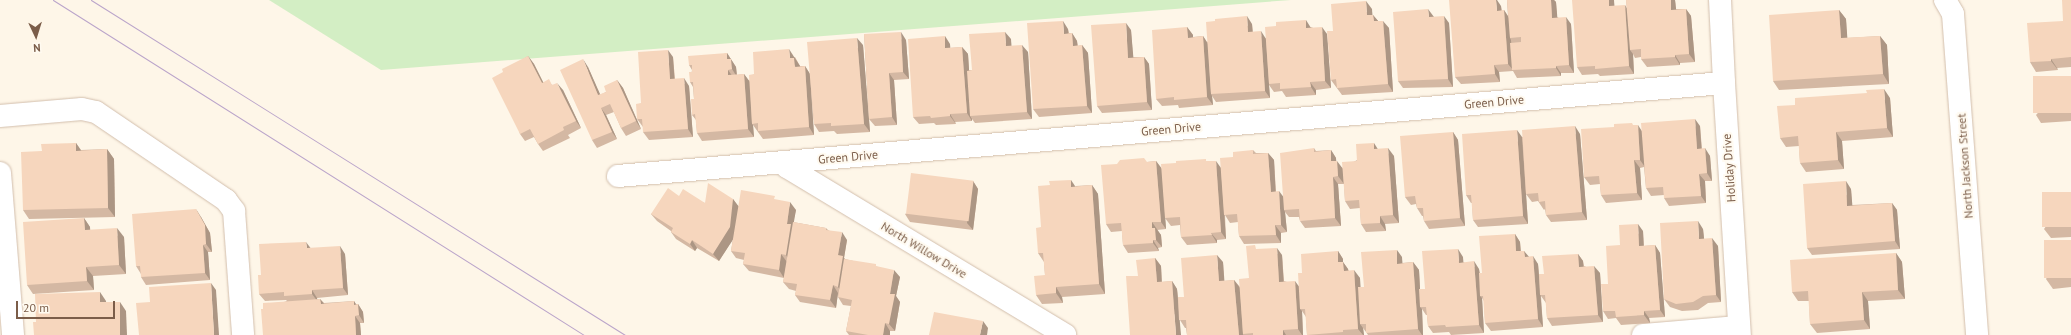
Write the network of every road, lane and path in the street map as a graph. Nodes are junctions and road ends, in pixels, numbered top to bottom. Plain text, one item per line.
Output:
1 (1720, 0) edge
2 (1945, 0) edge
3 (1724, 83) junction
4 (0, 116) edge
5 (787, 162) junction
6 (0, 174) edge
7 (618, 176) dead end
8 (1740, 331) edge
9 (12, 335) edge
10 (243, 335) edge
11 (1065, 335) edge
12 (1643, 335) edge
13 (1977, 335) edge

1 - 3 street, Holiday Drive
2 - 13 street, North Jackson Street
3 - 5 street, Green Drive
3 - 8 street, Holiday Drive
4 - 10 street
5 - 7 street, Green Drive
5 - 11 street, North Willow Drive
6 - 9 street
8 - 12 street

